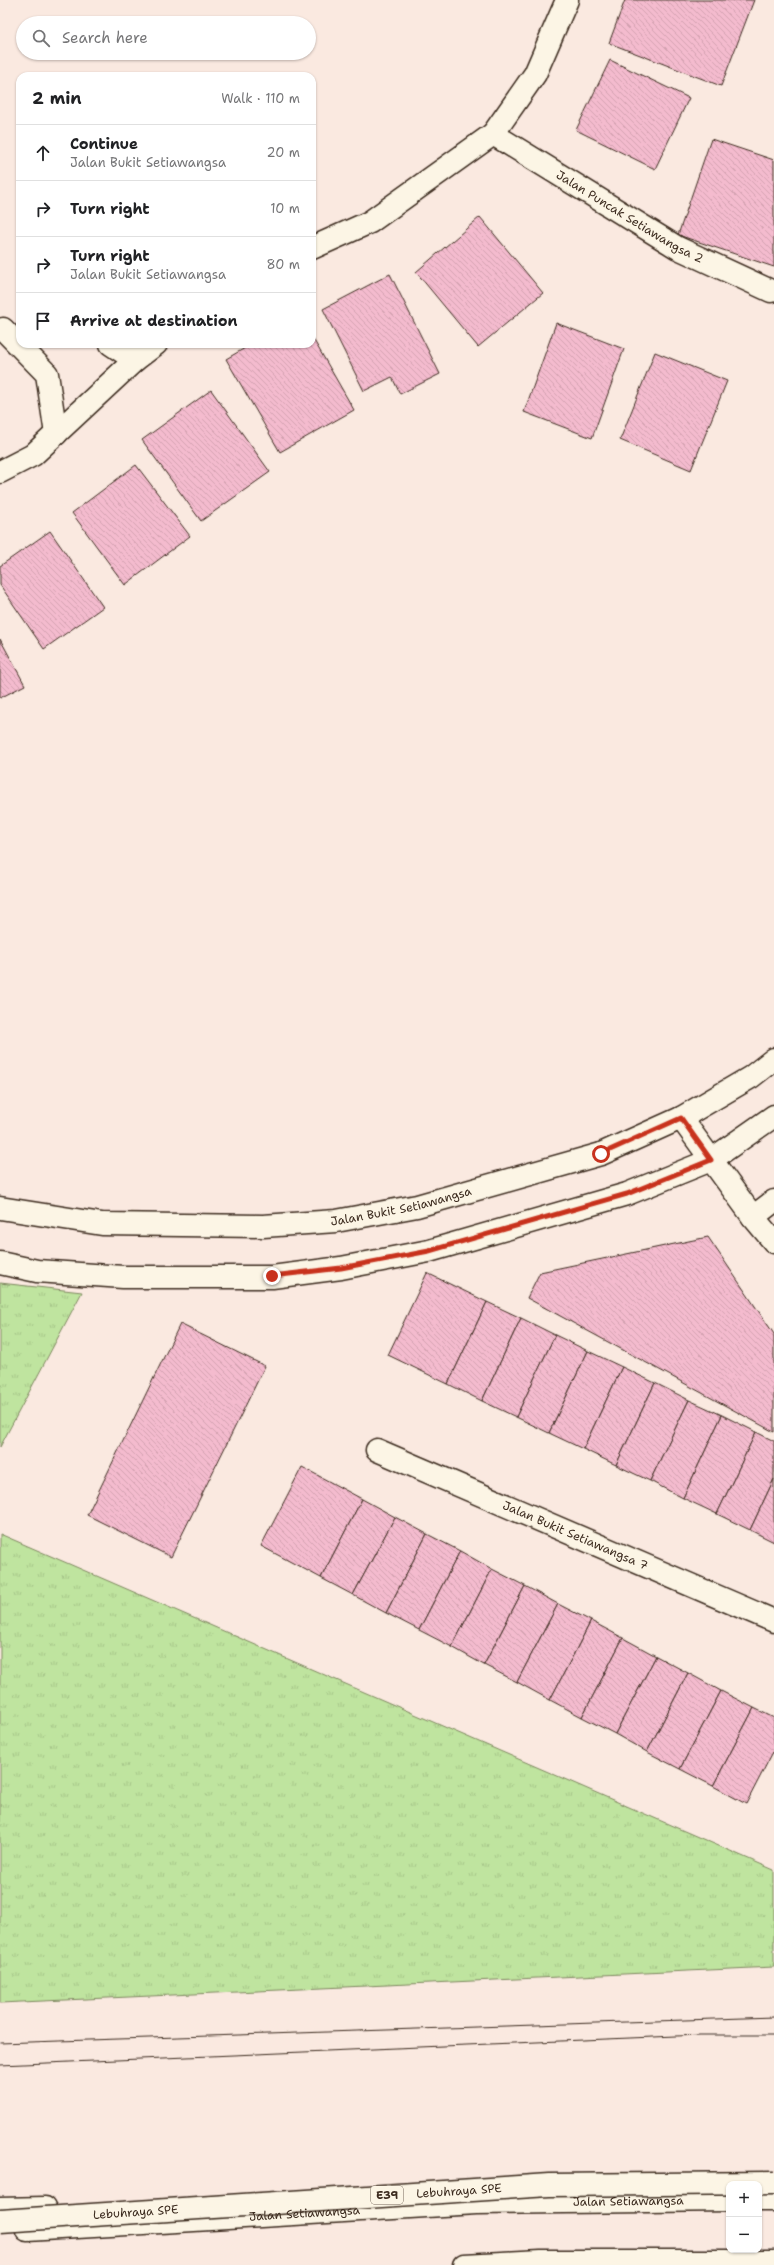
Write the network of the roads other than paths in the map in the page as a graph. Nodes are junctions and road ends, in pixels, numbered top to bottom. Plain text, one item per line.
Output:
1 (565, 2) edge
2 (493, 134) junction
3 (316, 246) edge
4 (770, 292) dead end
5 (8, 329) edge
6 (16, 338) edge
7 (24, 348) edge
8 (118, 348) edge
9 (151, 348) edge
10 (135, 360) junction
11 (56, 434) junction
12 (0, 472) edge
13 (774, 1059) edge
14 (774, 1116) edge
15 (681, 1118) junction
16 (711, 1160) junction
17 (774, 1201) edge
18 (0, 1208) edge
19 (753, 1217) junction
20 (774, 1242) edge
21 (0, 1263) edge
22 (377, 1450) dead end
23 (774, 1621) edge
24 (774, 2183) edge
25 (726, 2200) edge
26 (762, 2200) edge
27 (774, 2200) edge
28 (476, 2203) junction
29 (0, 2209) edge
30 (0, 2220) edge
31 (0, 2231) edge
32 (774, 2261) edge
33 (464, 2265) edge

1 - 2 main road
2 - 3 main road
2 - 4 main road, Jalan Puncak Setiawangsa 2
5 - 6 main road
7 - 11 main road
8 - 10 main road
9 - 10 main road
10 - 11 main road
11 - 12 main road
13 - 15 main road, Jalan Bukit Setiawangsa
14 - 16 main road
15 - 16 main road
15 - 18 main road, Jalan Bukit Setiawangsa
16 - 19 main road
16 - 21 main road
17 - 19 main road
19 - 20 main road
22 - 23 main road, Jalan Bukit Setiawangsa 7
24 - 30 main road, Lebuhraya SPE / E39, bridge
25 - 28 main road, Jalan Setiawangsa
26 - 27 main road
28 - 29 main road
28 - 31 main road, Jalan Setiawangsa
32 - 33 main road

